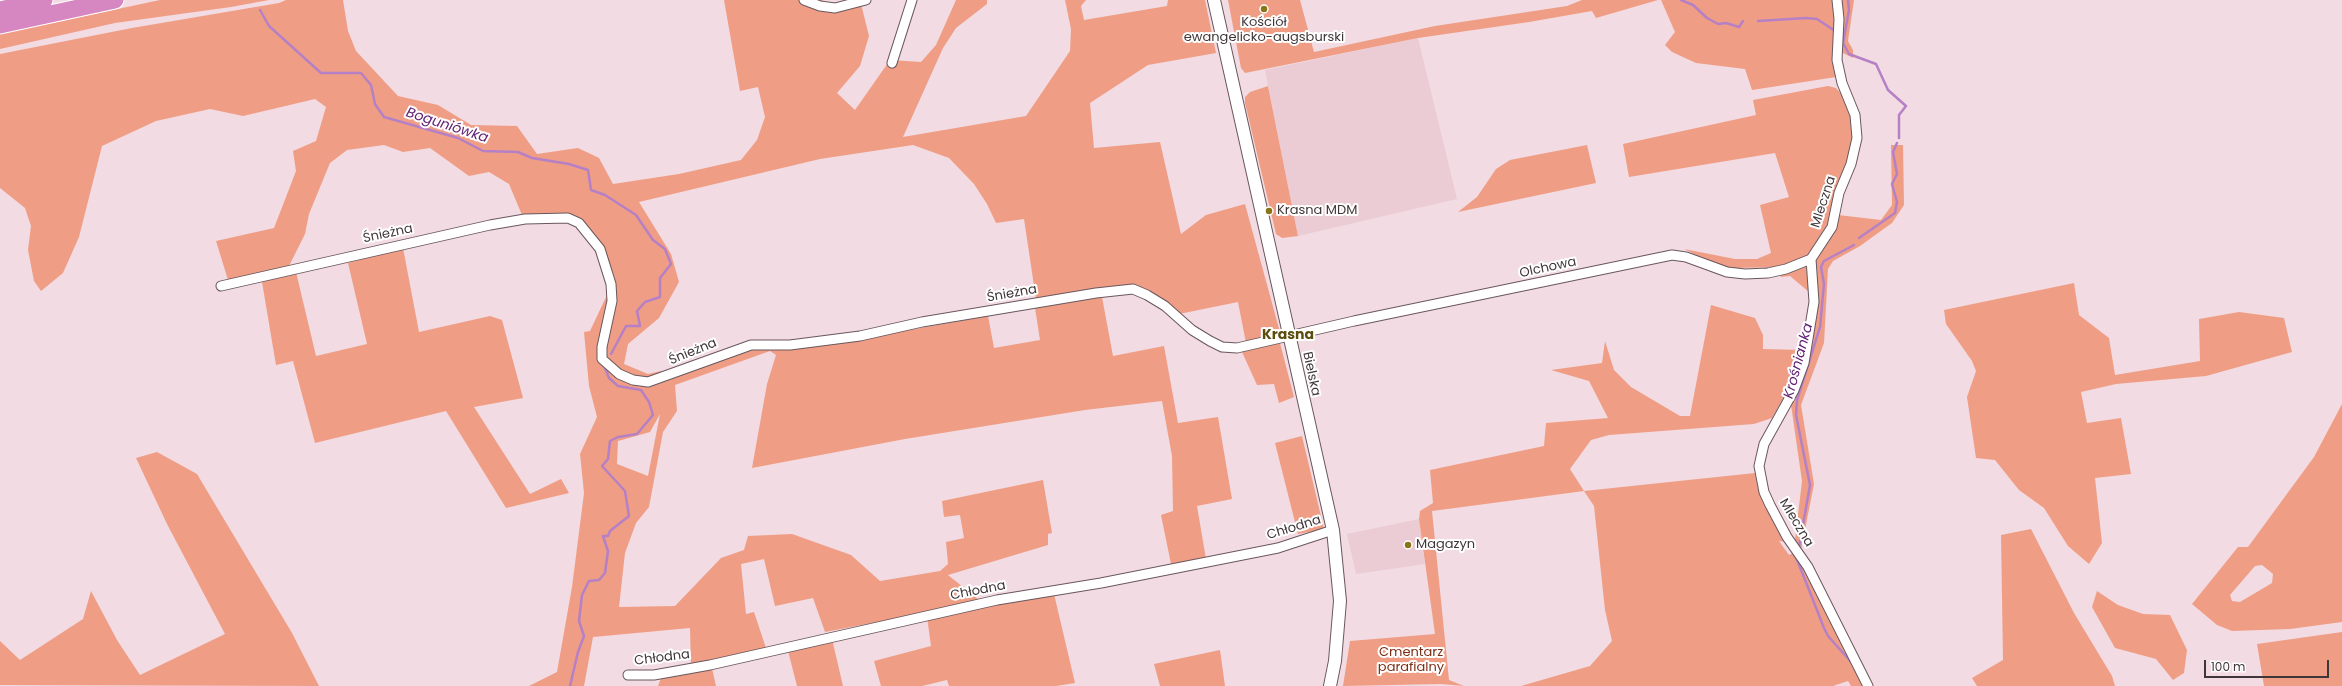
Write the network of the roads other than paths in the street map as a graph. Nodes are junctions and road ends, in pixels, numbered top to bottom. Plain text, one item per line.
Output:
1 (44, 0) edge
2 (115, 0) edge
3 (804, 0) edge
4 (866, 0) edge
5 (912, 0) edge
6 (1214, 0) edge
7 (1837, 0) edge
8 (0, 10) edge
9 (0, 25) edge
10 (892, 63) dead end
11 (1811, 259) junction
12 (221, 286) dead end
13 (1289, 337) junction
14 (1333, 530) junction
15 (628, 675) dead end
16 (1330, 686) edge
17 (1868, 686) edge

1 - 8 highway
2 - 9 highway
3 - 4 street
5 - 10 street
6 - 13 street, Bielska
7 - 11 street, Mleczna
11 - 13 street, Olchowa
11 - 17 street, Mleczna
12 - 13 street, Śnieżna
13 - 14 street, Bielska
14 - 15 street, Chłodna
14 - 16 street, Bielska

